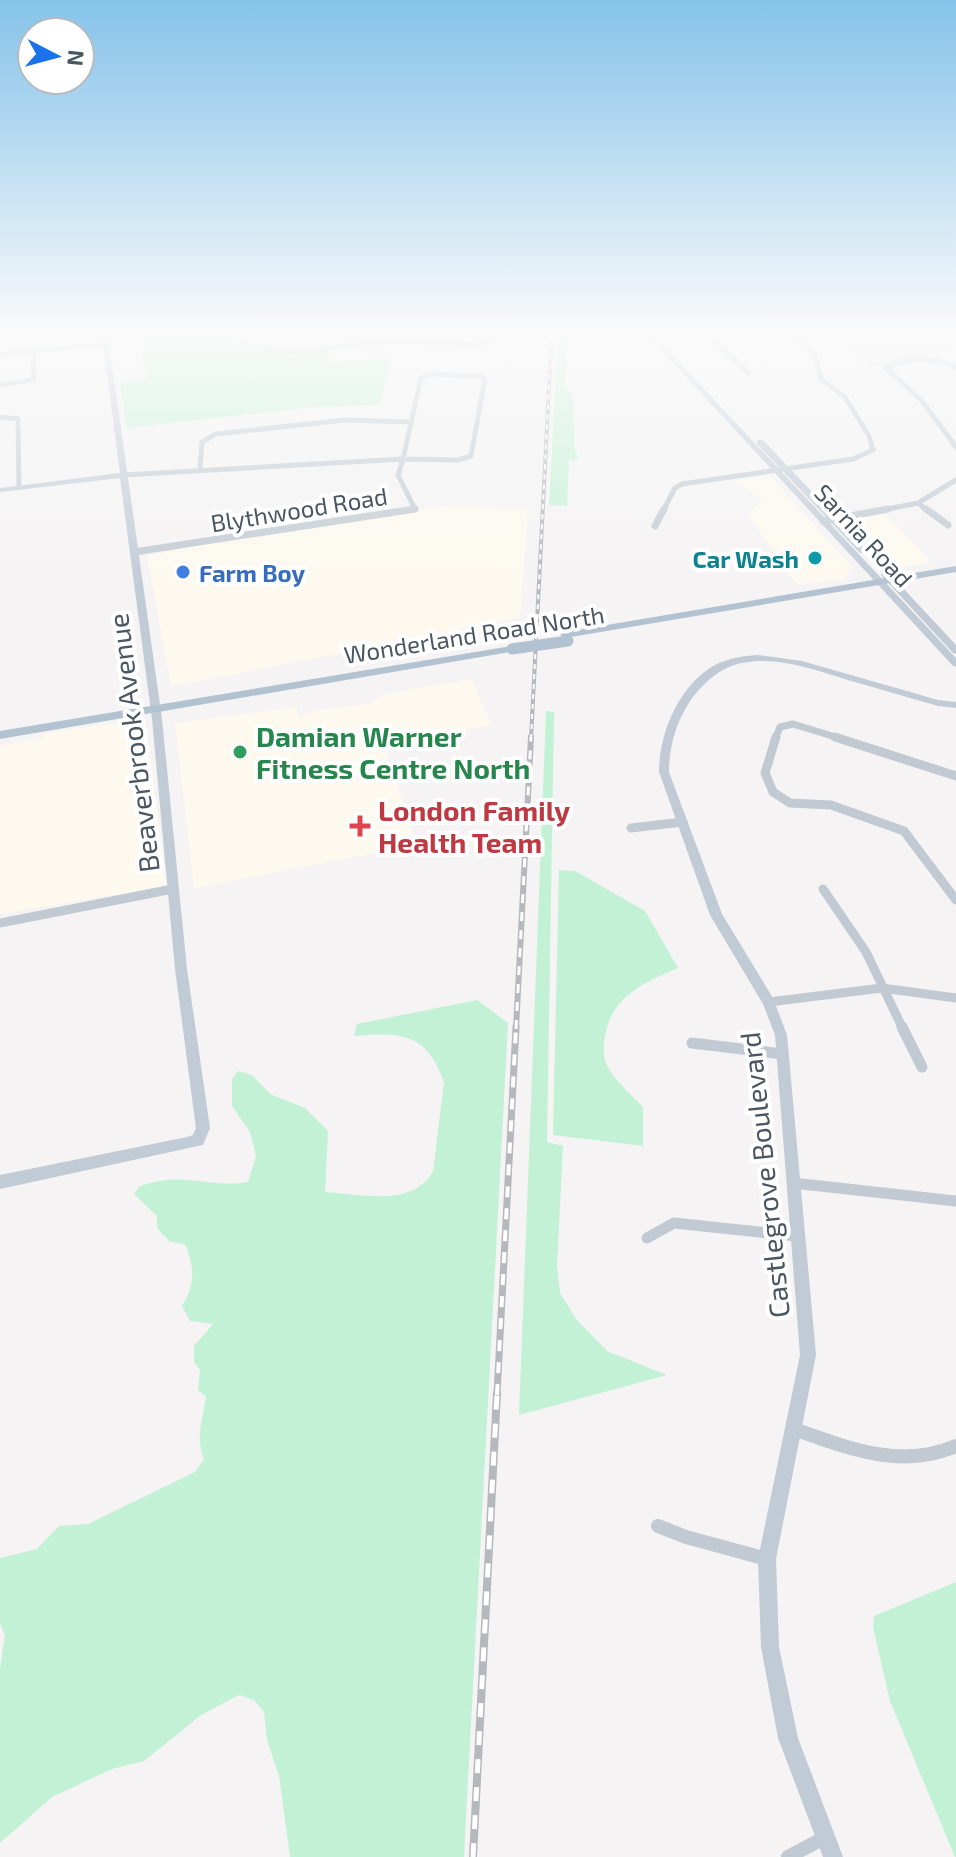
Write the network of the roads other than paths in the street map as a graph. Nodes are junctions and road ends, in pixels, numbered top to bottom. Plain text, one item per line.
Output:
1 (114, 416) edge
2 (412, 416) edge
3 (478, 416) edge
4 (725, 416) edge
5 (736, 416) edge
6 (856, 416) edge
7 (933, 416) edge
8 (0, 417) edge
9 (410, 422) junction
10 (956, 447) edge
11 (403, 459) junction
12 (785, 468) junction
13 (200, 469) junction
14 (775, 469) junction
15 (123, 475) junction
16 (956, 480) edge
17 (19, 487) junction
18 (0, 490) edge
19 (918, 503) junction
20 (828, 520) junction
21 (948, 525) dead end
22 (655, 526) dead end
23 (134, 552) junction
24 (956, 569) edge
25 (956, 575) edge
26 (888, 583) junction
27 (956, 651) edge
28 (956, 664) edge
29 (155, 705) junction
30 (956, 705) edge
31 (0, 727) edge
32 (0, 735) edge
33 (956, 776) edge
34 (683, 822) junction
35 (631, 828) dead end
36 (173, 889) junction
37 (823, 889) dead end
38 (956, 900) edge
39 (0, 923) edge
40 (882, 988) junction
41 (956, 998) edge
42 (769, 1002) junction
43 (692, 1043) dead end
44 (782, 1054) junction
45 (922, 1067) dead end
46 (0, 1182) edge
47 (793, 1183) junction
48 (956, 1201) edge
49 (797, 1236) junction
50 (647, 1238) dead end
51 (794, 1429) junction
52 (956, 1446) edge
53 (658, 1526) dead end
54 (767, 1559) junction
55 (826, 1837) junction
56 (788, 1857) edge
57 (833, 1857) edge

1 - 15 street, Beaverbrook Avenue
2 - 9 street, Blythwood Road
3 - 11 street, Blythwood Road
4 - 14 street, Sarnia Road
5 - 12 street, Sarnia Road
6 - 12 street
7 - 10 street
8 - 17 street
9 - 11 street, Blythwood Road
9 - 13 street
11 - 13 street
11 - 23 street, Blythwood Road
12 - 14 street
12 - 20 street, Sarnia Road
13 - 15 street
14 - 20 street, Sarnia Road
14 - 22 street
15 - 17 street
15 - 23 street, Beaverbrook Avenue
16 - 19 street
17 - 18 street
19 - 20 street
19 - 21 street
20 - 26 street, Sarnia Road
23 - 29 street, Beaverbrook Avenue
24 - 26 main road, Wonderland Road North
25 - 26 main road, Wonderland Road North
26 - 27 street, Sarnia Road
26 - 28 street, Sarnia Road
26 - 29 main road, Wonderland Road North, bridge
29 - 31 main road, Wonderland Road North
29 - 32 main road, Wonderland Road North
29 - 36 street, Beaverbrook Avenue
30 - 34 street, Castlegrove Boulevard
33 - 38 street
34 - 35 street
34 - 42 street, Castlegrove Boulevard
36 - 39 street
36 - 46 street, Beaverbrook Avenue
37 - 40 street
40 - 41 street
40 - 42 street
40 - 45 street
42 - 44 street, Castlegrove Boulevard
43 - 44 street
44 - 47 street, Castlegrove Boulevard
47 - 48 street
47 - 49 street, Castlegrove Boulevard
49 - 50 street
49 - 51 street, Castlegrove Boulevard
51 - 52 street
51 - 54 street, Castlegrove Boulevard
53 - 54 street
54 - 55 street, Castlegrove Boulevard
55 - 56 street
55 - 57 street, Castlegrove Boulevard

